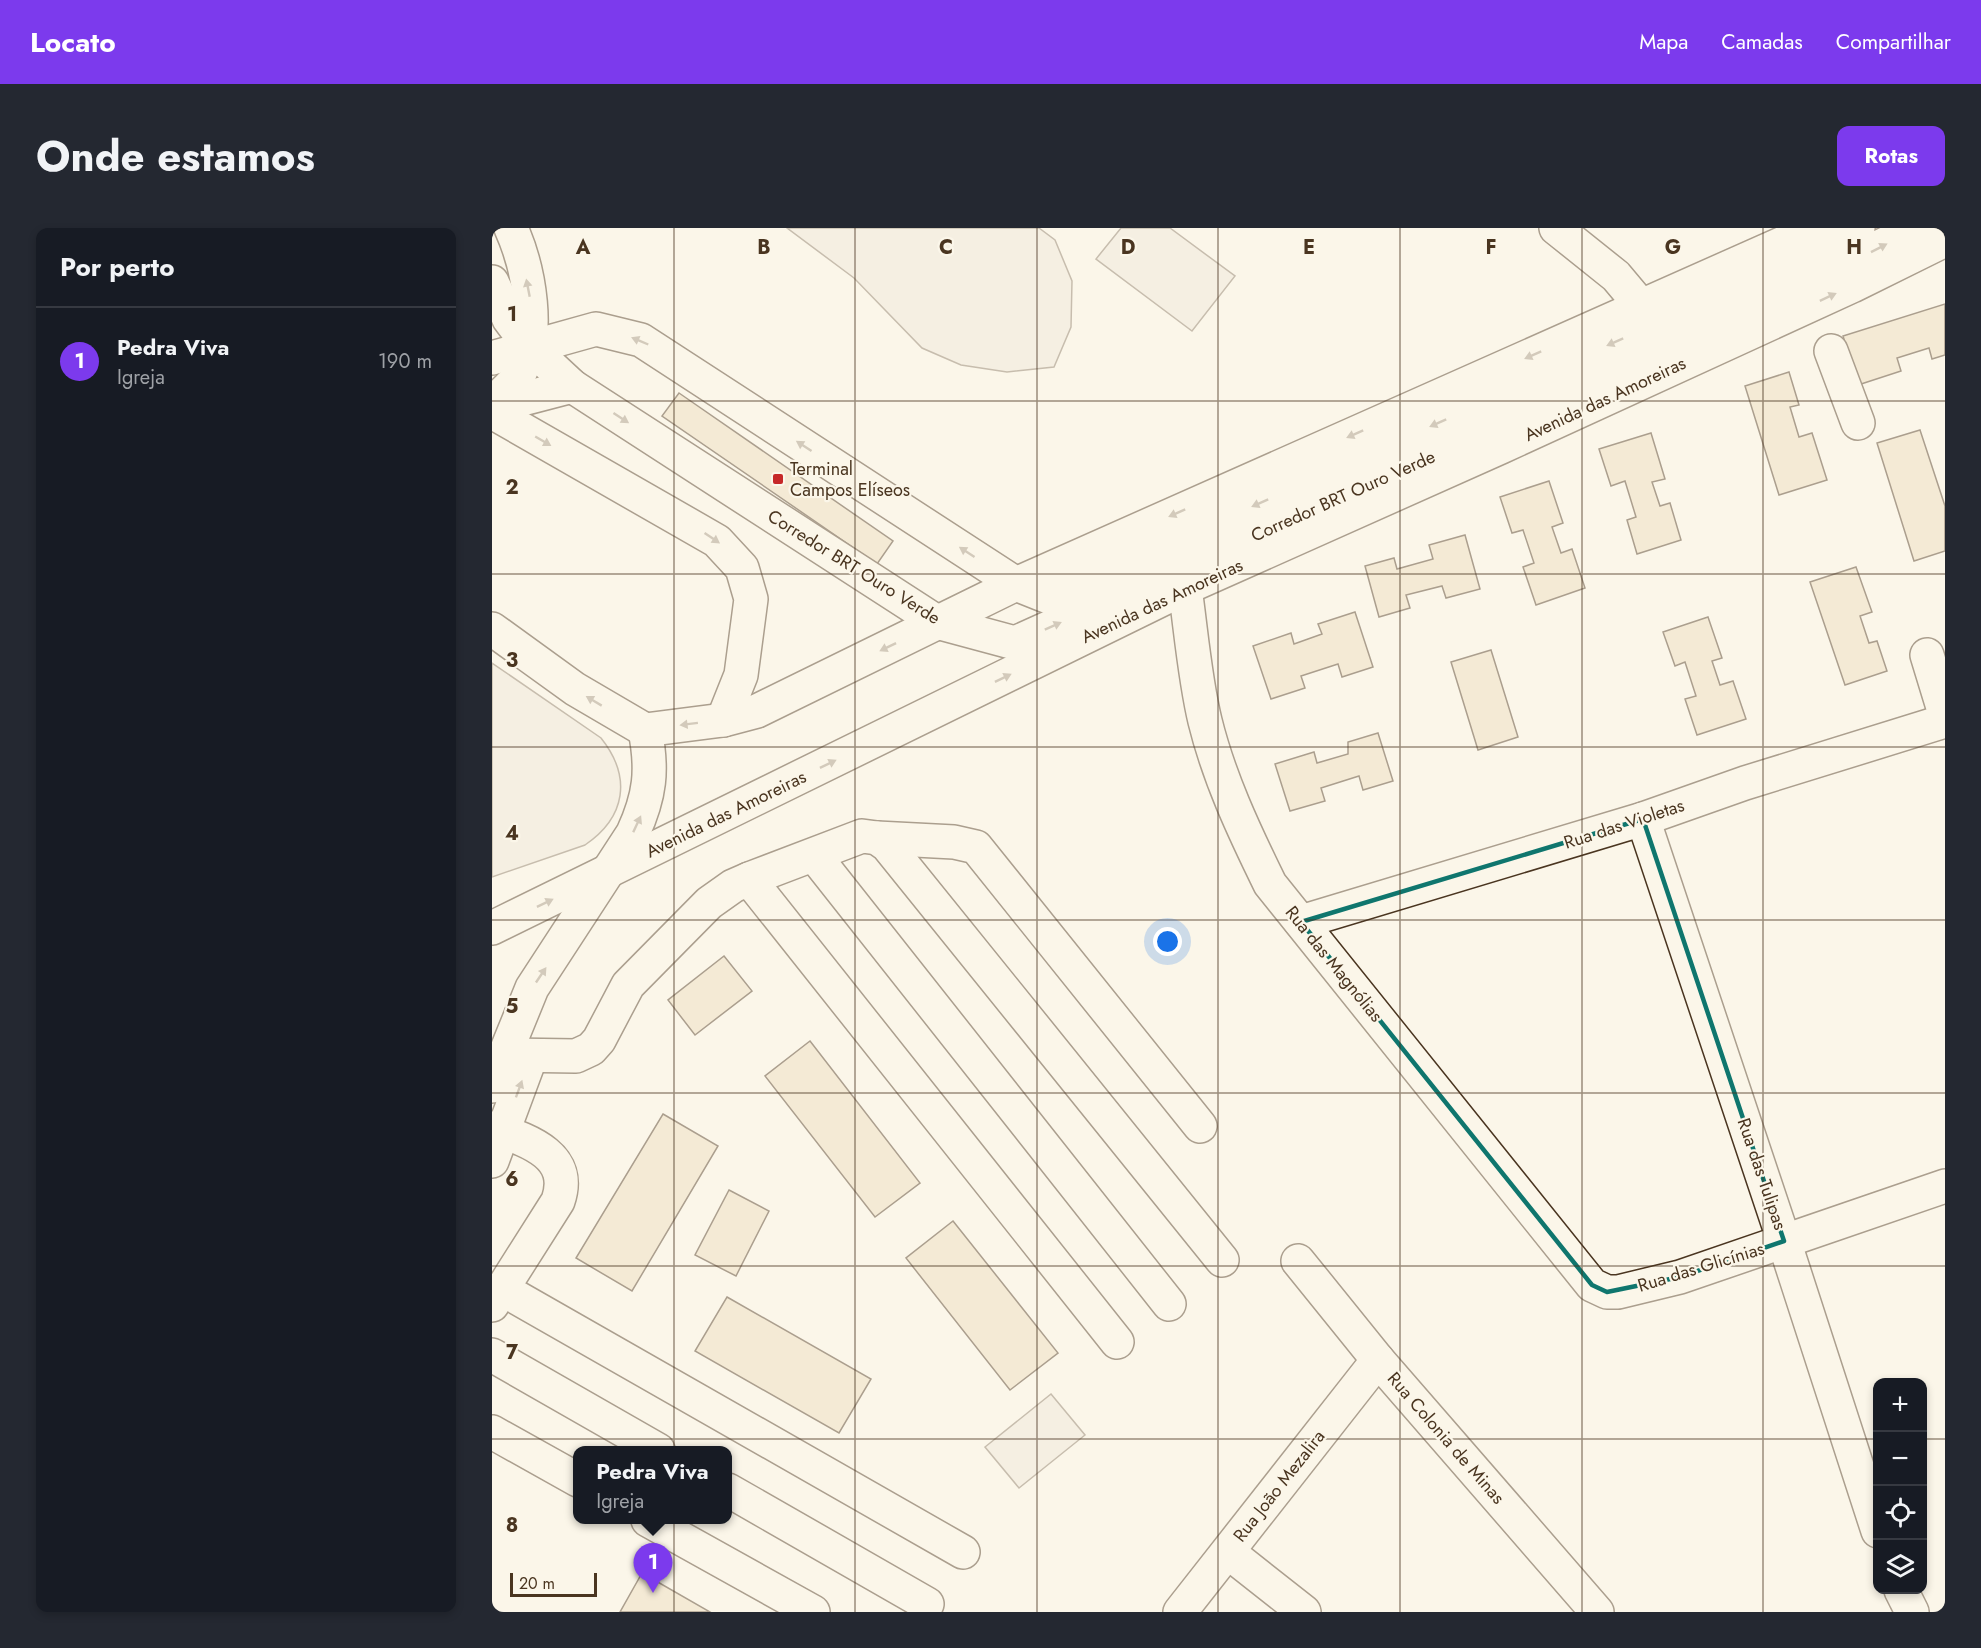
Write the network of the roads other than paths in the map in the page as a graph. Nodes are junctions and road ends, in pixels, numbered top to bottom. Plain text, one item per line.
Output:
1 (511, 228) edge
2 (1556, 228) edge
3 (1817, 228) edge
4 (1858, 228) edge
5 (1918, 228) edge
6 (1945, 240) edge
7 (492, 282) edge
8 (1642, 307) junction
9 (529, 346) junction
10 (1831, 351) dead end
11 (492, 358) edge
12 (572, 386) junction
13 (492, 405) edge
14 (492, 412) edge
15 (1858, 423) dead end
16 (1016, 584) junction
17 (1185, 588) junction
18 (937, 622) junction
19 (492, 629) edge
20 (1927, 655) dead end
21 (1945, 714) edge
22 (723, 720) junction
23 (1945, 721) edge
24 (645, 730) junction
25 (1643, 819) junction
26 (877, 838) junction
27 (814, 855) junction
28 (606, 873) junction
29 (749, 879) junction
30 (1301, 922) junction
31 (492, 928) edge
32 (517, 1055) junction
33 (492, 1086) edge
34 (1200, 1126) dead end
35 (496, 1141) edge
36 (1945, 1186) edge
37 (1784, 1241) junction
38 (1222, 1260) dead end
39 (1298, 1261) dead end
40 (1592, 1285) joint
41 (497, 1297) edge
42 (1169, 1304) dead end
43 (1117, 1342) dead end
44 (492, 1355) edge
45 (1378, 1360) junction
46 (492, 1432) edge
47 (651, 1446) edge
48 (573, 1477) edge
49 (732, 1492) edge
50 (1873, 1516) edge
51 (655, 1524) edge
52 (963, 1552) dead end
53 (1228, 1552) junction
54 (1903, 1594) edge
55 (927, 1604) dead end
56 (813, 1612) edge
57 (1180, 1612) edge
58 (1304, 1612) edge
59 (1597, 1612) edge
60 (1912, 1612) edge

9 -> 1 street
2 - 8 street
3 - 8 street
4 -> 16 street, Corredor BRT Ouro Verde
18 -> 5 street, Corredor BRT Ouro Verde
17 -> 6 street, Avenida das Amoreiras
7 - 9 street, Corredor BRT Ouro Verde
8 -> 16 street
9 - 11 street, Corredor BRT Ouro Verde
9 - 12 street, Corredor BRT Ouro Verde
9 - 13 street
16 -> 9 street, Corredor BRT Ouro Verde
10 - 15 street
12 - 13 street
12 -> 18 street, Corredor BRT Ouro Verde
14 -> 22 street
16 - 18 street
28 -> 17 street, Avenida das Amoreiras
17 - 30 street, Rua das Magnólias
18 -> 22 street
24 -> 19 street
20 - 21 street
22 -> 24 street
23 - 25 street, Rua das Violetas
28 -> 24 street
25 - 30 street, Rua das Violetas
25 - 37 street, Rua das Tulipas
26 - 27 street
26 - 34 street
26 - 38 street
27 - 29 street
27 - 42 street
31 -> 28 street, Avenida das Amoreiras
32 -> 28 street
29 - 32 street
29 - 43 street
30 - 40 street, Rua das Magnólias
32 - 33 street
35 -> 32 street
35 - 41 street
36 - 37 street, Rua das Glicínias
37 - 40 street, Rua das Glicínias
37 - 50 street, Rua das Tulipas
39 - 45 street, Rua Colonia de Minas
41 - 52 street
44 - 47 street
45 - 53 street, Rua João Mezalira
45 - 59 street, Rua Colonia de Minas
46 - 48 street
49 - 55 street
51 - 56 street
53 - 57 street, Rua João Mezalira
53 - 58 street
54 - 60 street

